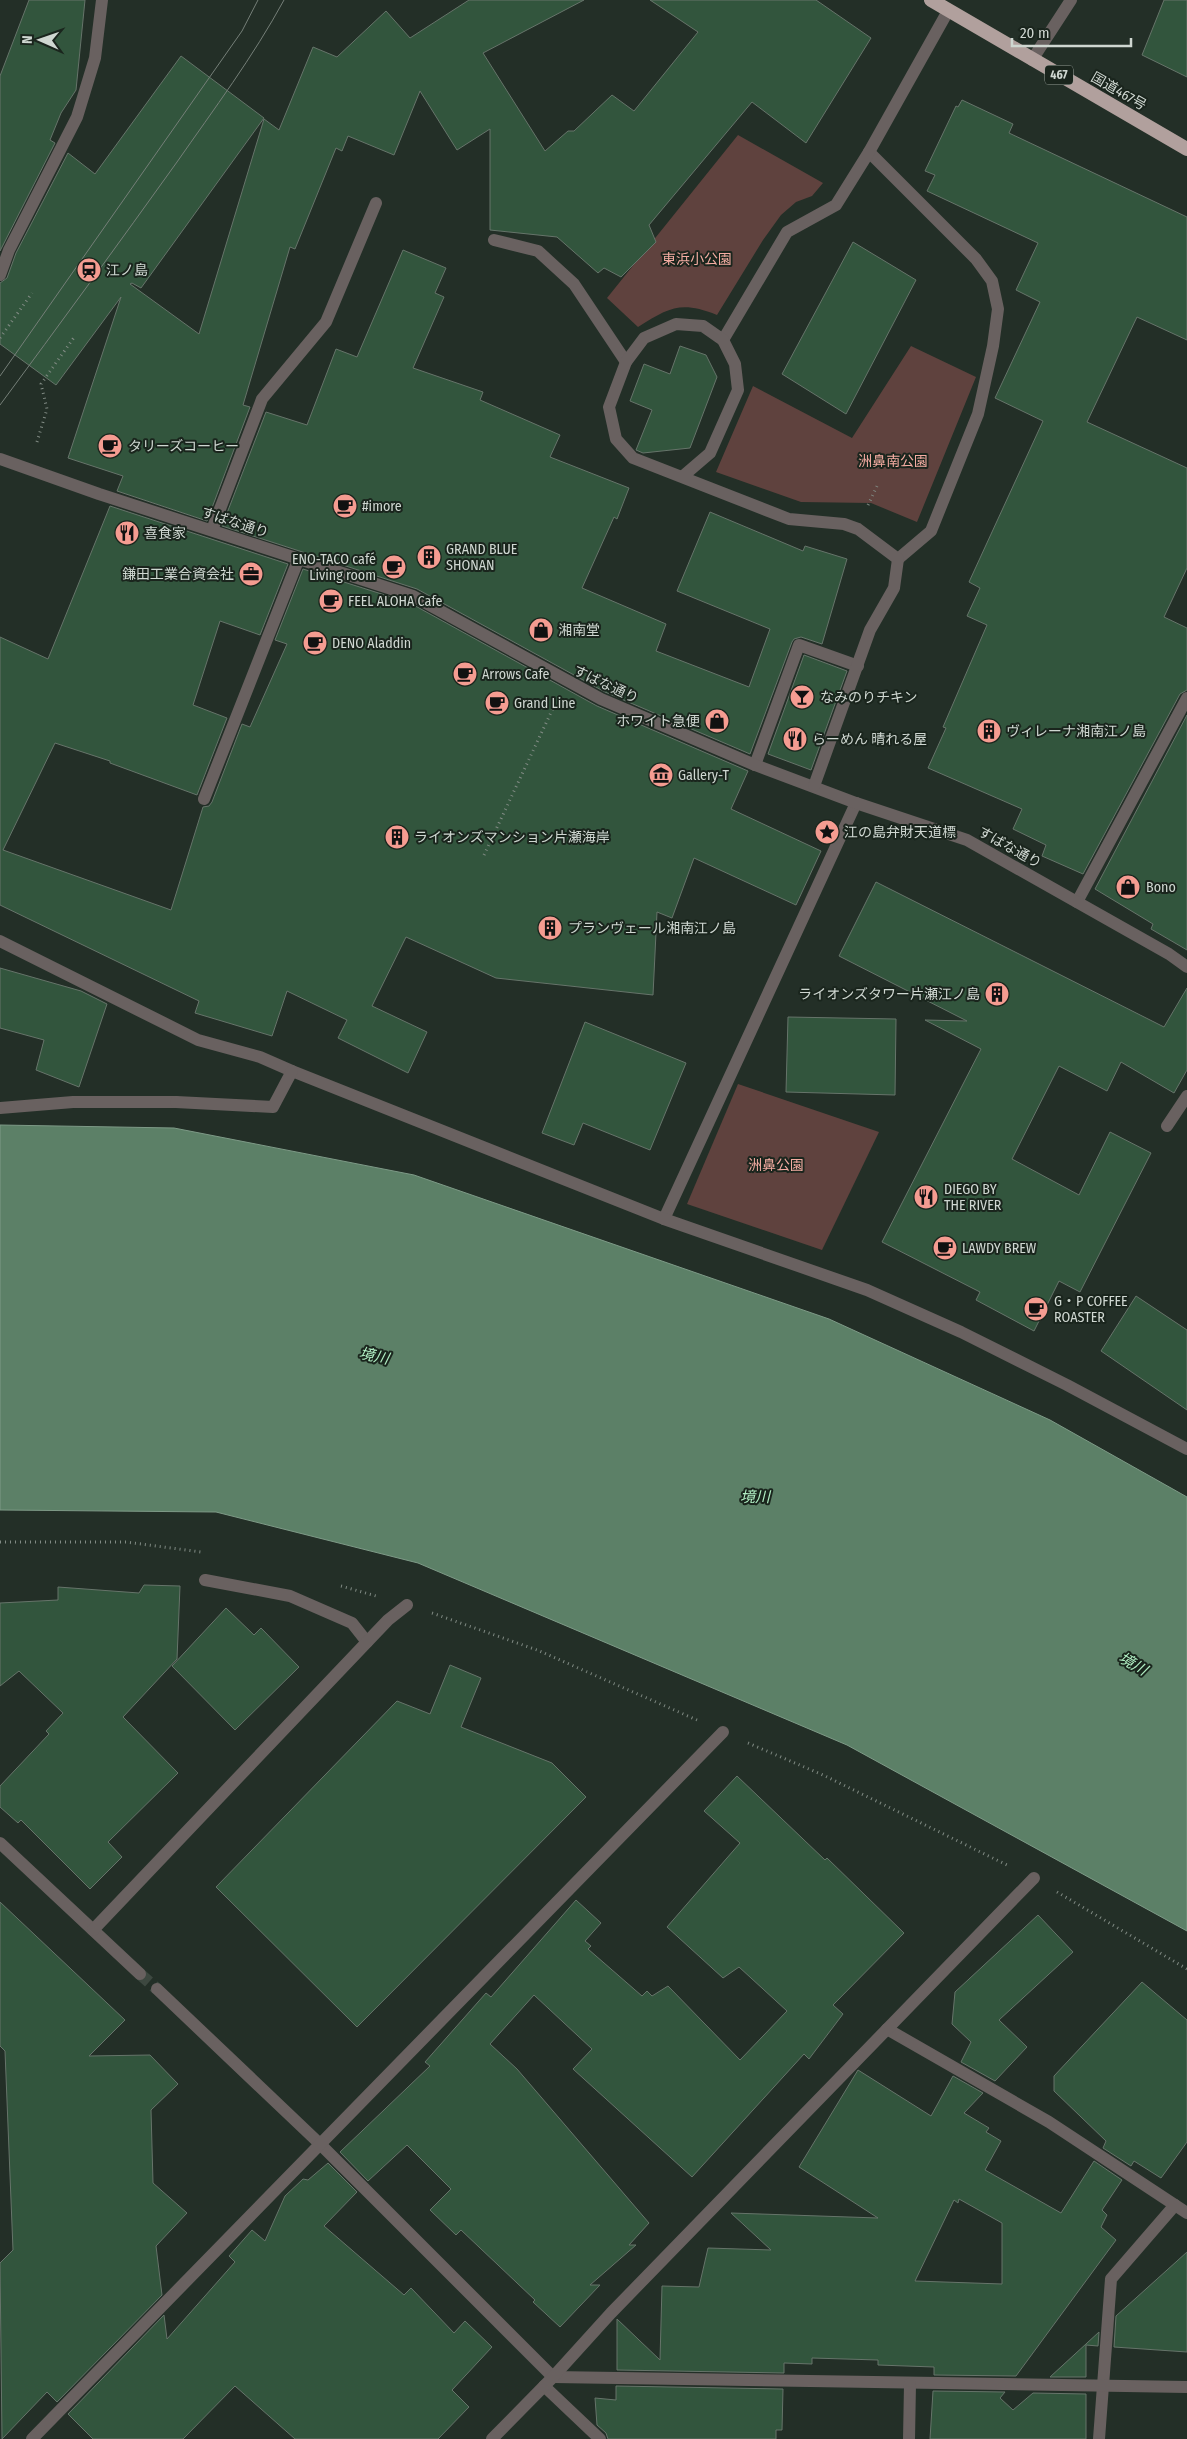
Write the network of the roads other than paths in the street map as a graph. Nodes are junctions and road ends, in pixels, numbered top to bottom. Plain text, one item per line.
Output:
1 (102, 0) edge
2 (931, 0) edge
3 (1071, 0) edge
4 (948, 10) junction
5 (1032, 60) junction
6 (1187, 149) edge
7 (869, 152) junction
8 (376, 203) dead end
9 (494, 240) dead end
10 (0, 275) edge
11 (723, 340) junction
12 (626, 362) junction
13 (0, 459) edge
14 (682, 477) junction
15 (212, 530) junction
16 (299, 558) junction
17 (898, 559) junction
18 (858, 666) junction
19 (1187, 700) edge
20 (756, 765) junction
21 (814, 786) junction
22 (204, 799) dead end
23 (856, 803) junction
24 (1077, 902) junction
25 (0, 941) edge
26 (1187, 967) edge
27 (292, 1071) junction
28 (1187, 1096) edge
29 (0, 1108) edge
30 (1167, 1126) dead end
31 (664, 1219) junction
32 (1187, 1449) edge
33 (205, 1580) dead end
34 (407, 1605) road end
35 (367, 1642) junction
36 (723, 1732) road end
37 (0, 1843) edge
38 (1034, 1878) road end
39 (93, 1930) junction
40 (140, 1974) tunnel mouth
41 (157, 1989) tunnel mouth
42 (887, 2029) junction
43 (320, 2144) junction
44 (1175, 2205) junction
45 (1187, 2213) edge
46 (548, 2382) junction
47 (910, 2384) junction
48 (1104, 2384) junction
49 (1187, 2387) edge
50 (32, 2439) edge
51 (492, 2439) edge
52 (600, 2439) edge
53 (909, 2439) edge
54 (1099, 2439) edge

1 - 10 street
2 - 4 highway, 国道467号 / 467
3 - 5 street
4 - 5 highway, 国道467号 / 467
4 - 7 street
5 - 6 highway, 国道467号 / 467
7 - 11 street
7 - 17 street
8 - 15 street
9 - 12 street
11 - 12 street
11 - 14 street
12 - 14 street
13 - 15 street, すばな通り
14 - 17 street
15 - 16 street, すばな通り
16 - 20 street, すばな通り
16 - 22 street
17 - 18 street
18 - 20 street
18 - 21 street
19 - 24 street
20 - 21 street, すばな通り
21 - 23 street, すばな通り
23 - 24 street, すばな通り
23 - 31 street
24 - 26 street, すばな通り
25 - 27 street
27 - 29 street
27 - 31 street
28 - 30 street
31 - 32 street
33 - 35 street
34 - 35 street
35 - 39 street
36 - 43 street
37 - 39 street
38 - 42 street
39 - 40 street
41 - 43 street
42 - 44 street
42 - 46 street
43 - 46 street
43 - 50 street
44 - 45 street
44 - 48 street
46 - 47 street
46 - 51 street
46 - 52 street
47 - 48 street
47 - 53 street
48 - 49 street
48 - 54 street

